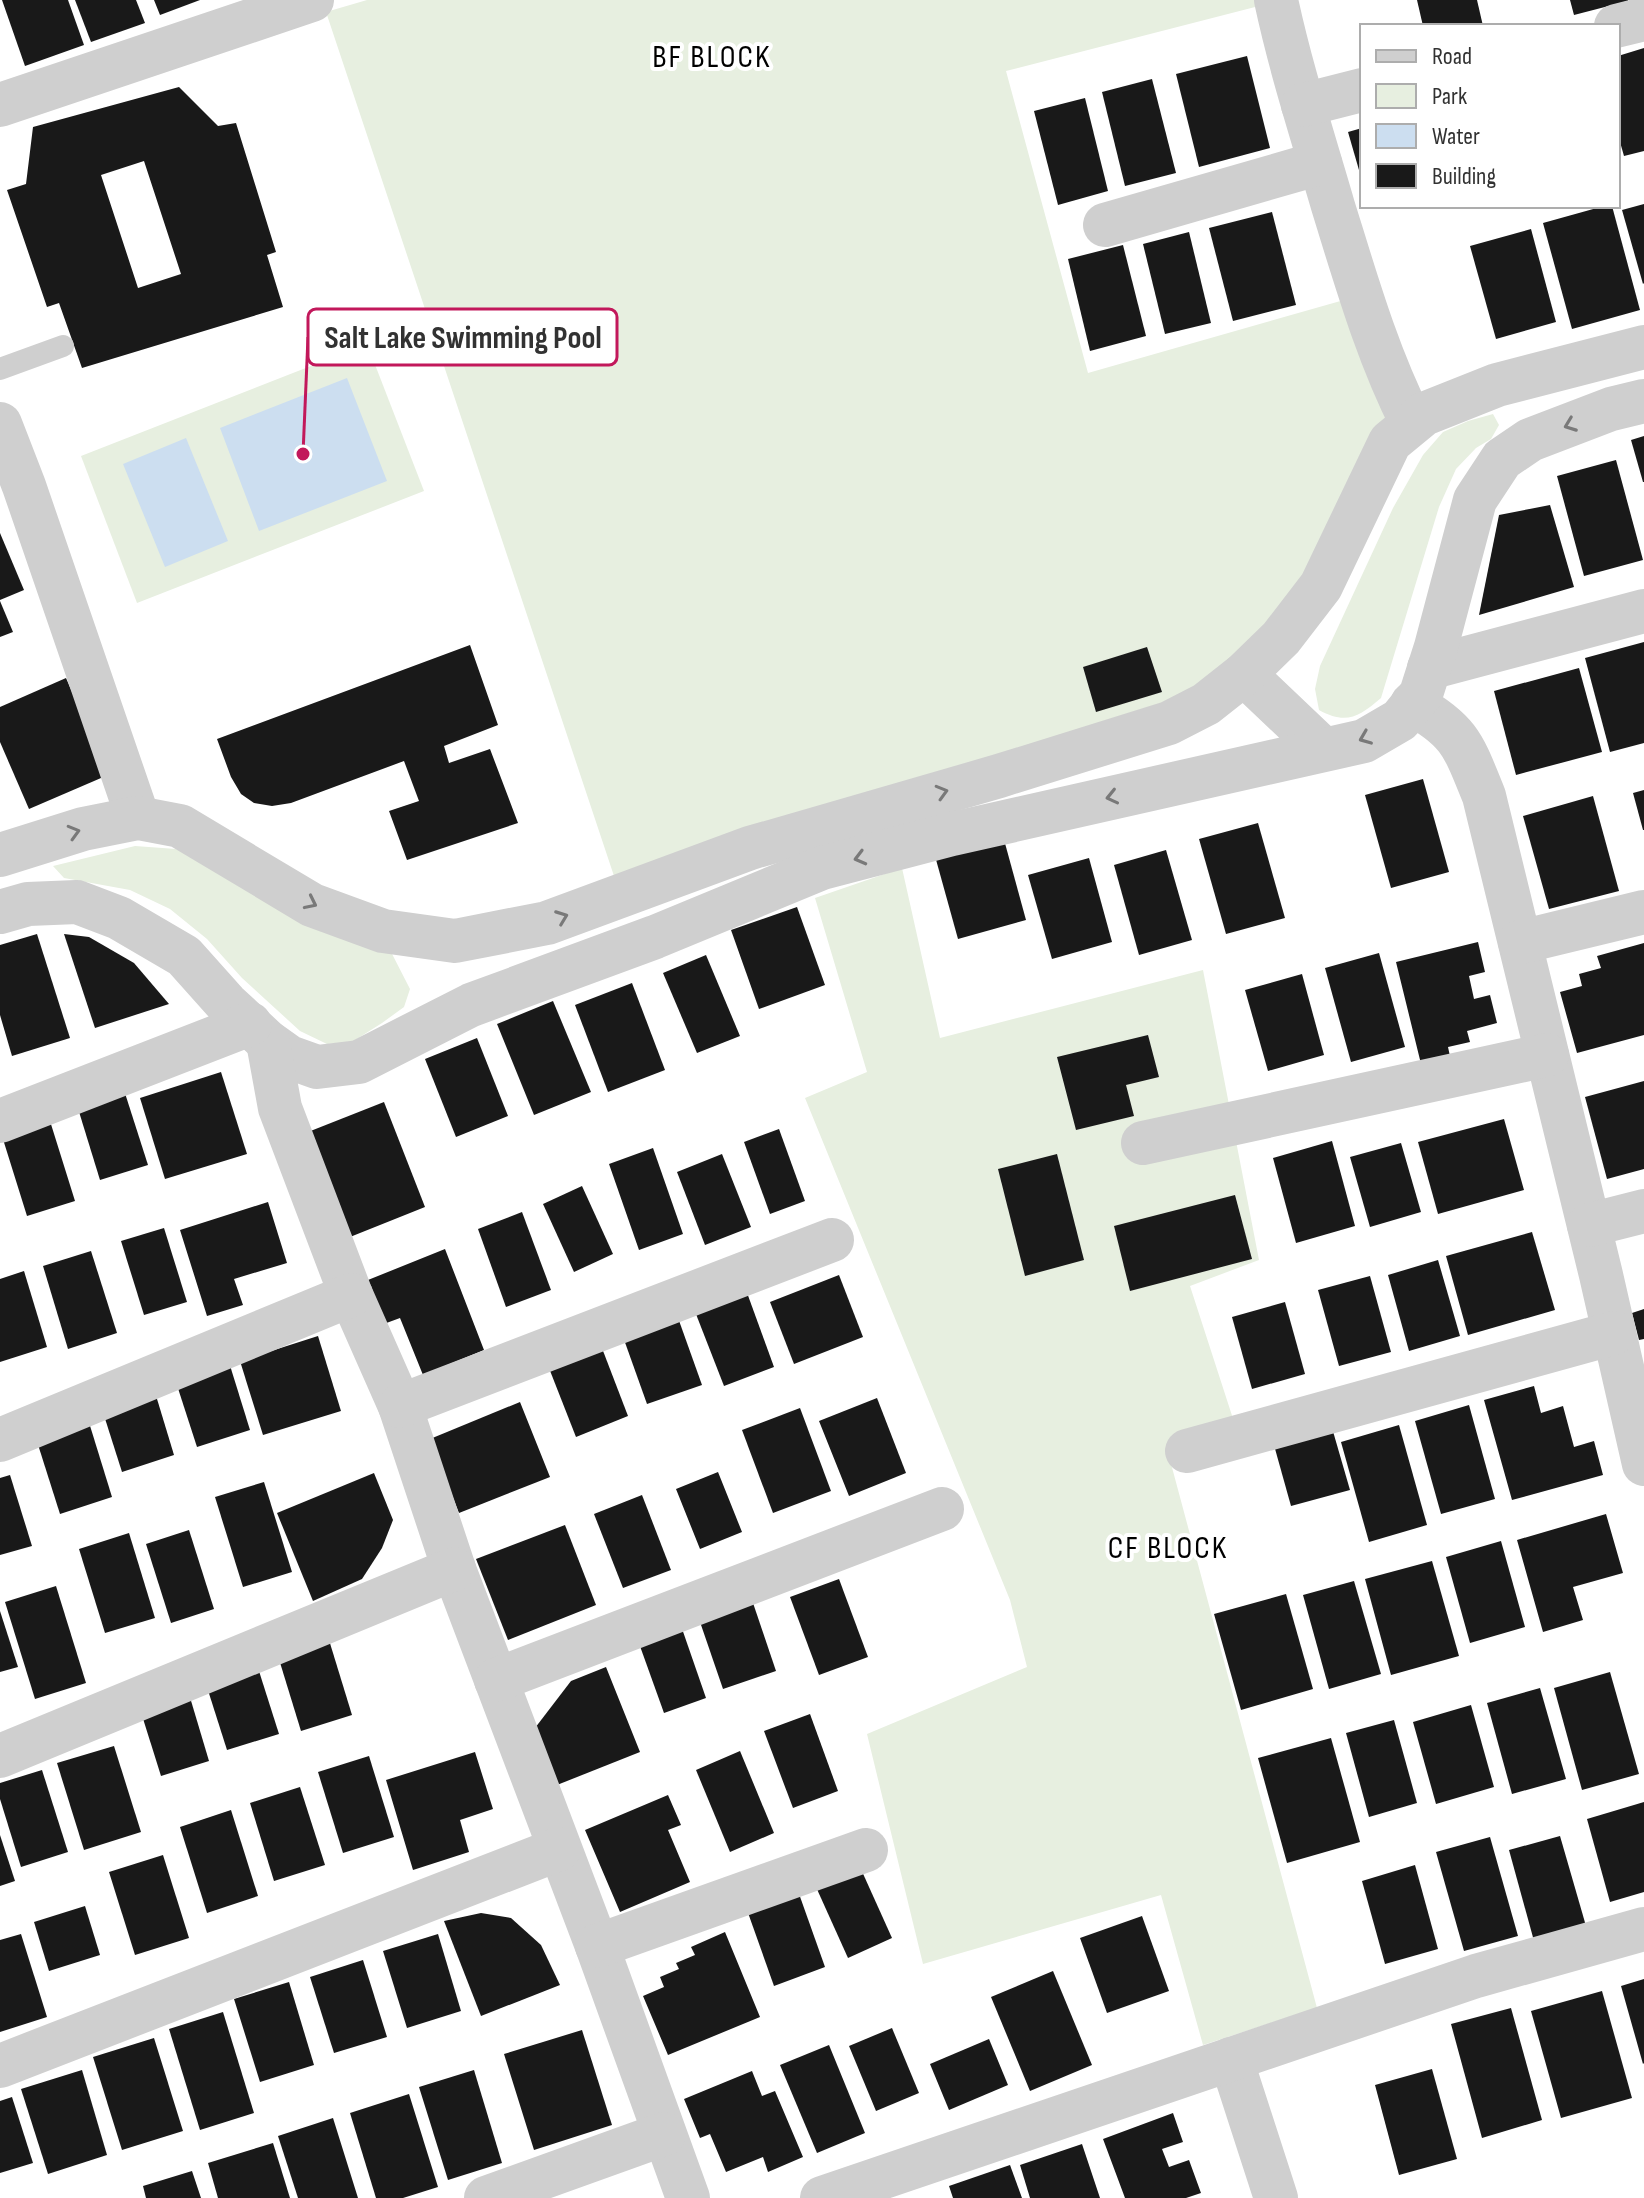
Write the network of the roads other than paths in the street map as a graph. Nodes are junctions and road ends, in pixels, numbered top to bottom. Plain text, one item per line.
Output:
1 (312, 0) edge
2 (1276, 0) edge
3 (1644, 19) edge
4 (1620, 25) edge
5 (1360, 91) edge
6 (0, 105) edge
7 (1303, 105) junction
8 (1320, 163) junction
9 (1105, 225) dead end
10 (63, 346) dead end
11 (1644, 347) edge
12 (0, 369) edge
13 (1497, 385) junction
14 (1644, 401) edge
15 (1412, 423) junction
16 (0, 424) edge
17 (1530, 440) junction
18 (12, 492) edge
19 (1644, 611) edge
20 (1244, 674) junction
21 (1421, 686) junction
22 (1323, 749) junction
23 (138, 818) junction
24 (13, 851) edge
25 (14, 908) edge
26 (1644, 912) edge
27 (455, 941) junction
28 (1520, 942) junction
29 (471, 1005) junction
30 (259, 1033) junction
31 (1547, 1055) junction
32 (0, 1121) edge
33 (1143, 1143) dead end
34 (1644, 1211) edge
35 (1589, 1225) junction
36 (832, 1240) dead end
37 (351, 1295) junction
38 (1614, 1333) junction
39 (400, 1406) junction
40 (0, 1440) edge
41 (1187, 1451) dead end
42 (1644, 1464) edge
43 (942, 1509) dead end
44 (454, 1569) junction
45 (496, 1680) junction
46 (0, 1756) edge
47 (559, 1849) junction
48 (866, 1850) dead end
49 (1644, 1929) edge
50 (597, 1946) junction
51 (1231, 2059) junction
52 (0, 2066) edge
53 (664, 2134) junction
54 (486, 2198) edge
55 (688, 2198) edge
56 (822, 2198) edge
57 (1276, 2198) edge

1 - 6 street
2 - 7 street
3 - 4 street
5 - 7 street
7 - 8 street
8 - 9 street
8 - 15 street
10 - 12 lane
11 - 13 street
13 - 15 street
13 - 17 street
14 -> 17 street
15 - 20 street
16 - 18 street
17 - 21 street
18 - 23 street
19 - 21 street
20 - 22 street
27 -> 20 street
21 -> 22 street
21 - 28 street
22 -> 29 street
24 -> 23 street
23 -> 27 street
24 - 25 street
25 - 30 street
26 - 28 street
27 - 29 street
28 - 31 street
29 - 30 street
30 - 32 street
30 - 37 street
31 - 33 street
31 - 35 street
34 - 35 street
35 - 38 street
36 - 39 street
37 - 39 street
37 - 40 street
38 - 41 street
38 - 42 street
39 - 44 street
43 - 45 street
44 - 45 street
44 - 46 street
45 - 47 street
47 - 50 street
47 - 52 street
48 - 50 street
49 - 51 street
50 - 53 street
51 - 56 street
51 - 57 street
53 - 54 street
53 - 55 street

